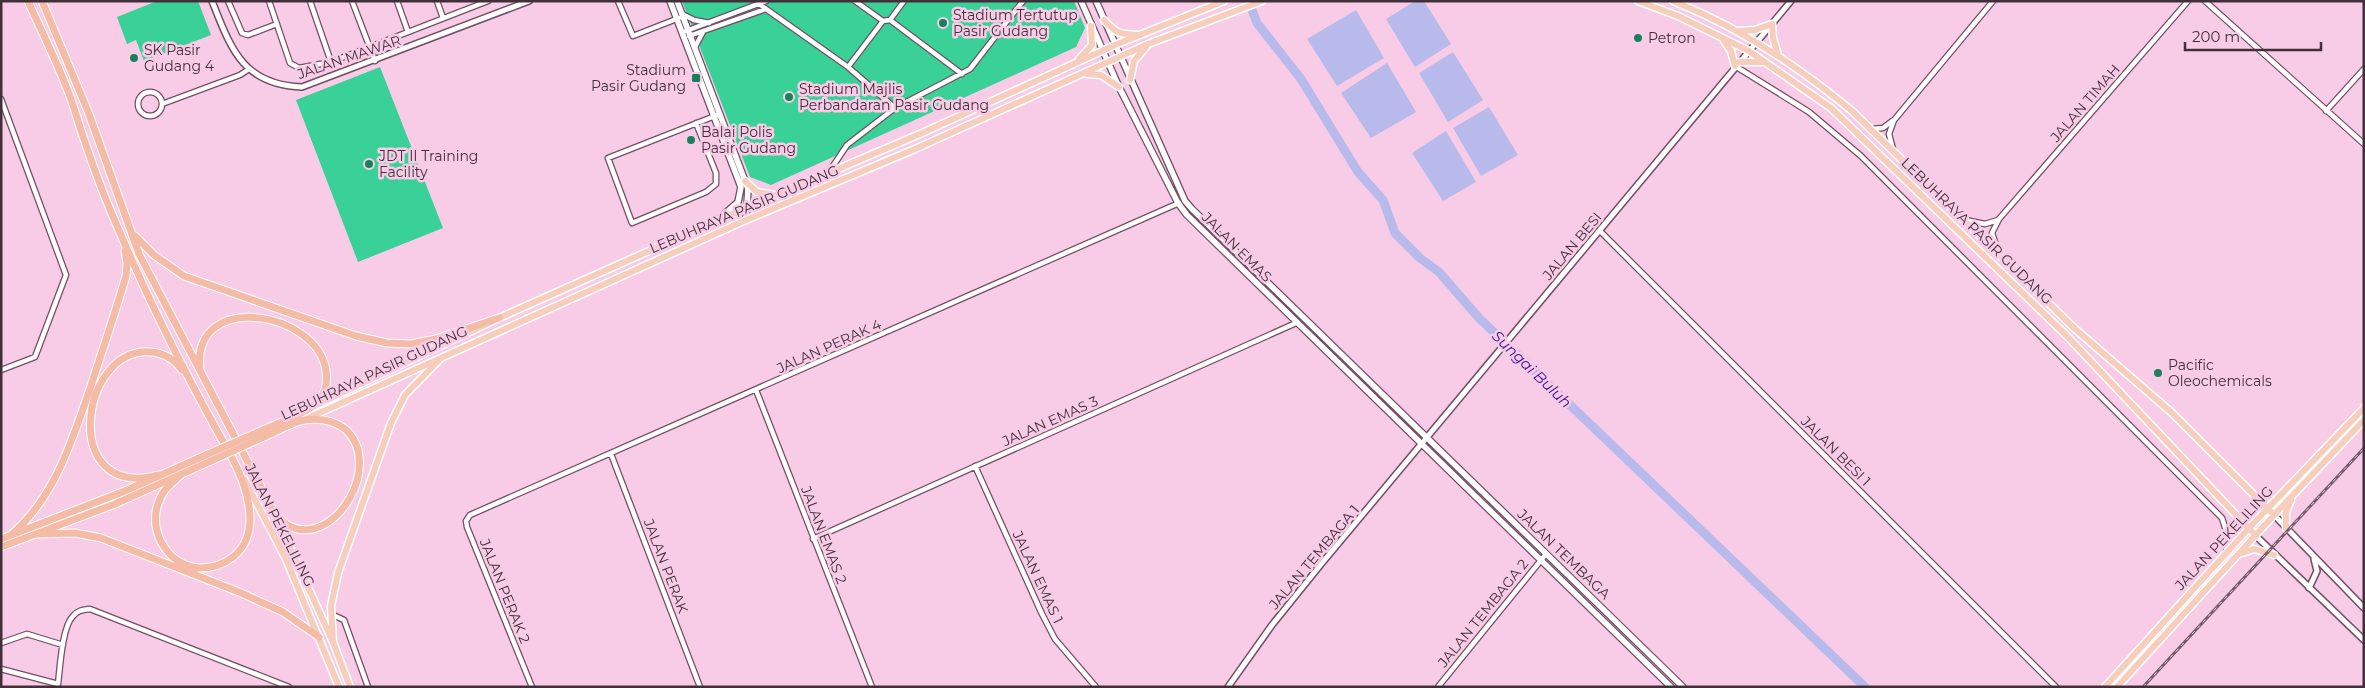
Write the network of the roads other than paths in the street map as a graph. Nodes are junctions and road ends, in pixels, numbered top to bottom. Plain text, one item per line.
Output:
1 (28, 1) edge
2 (42, 1) edge
3 (212, 1) edge
4 (228, 1) edge
5 (269, 1) edge
6 (310, 1) edge
7 (352, 1) edge
8 (396, 1) edge
9 (437, 1) edge
10 (488, 1) edge
11 (529, 1) edge
12 (618, 1) edge
13 (670, 1) edge
14 (677, 1) edge
15 (766, 1) edge
16 (855, 1) edge
17 (904, 1) edge
18 (1023, 1) edge
19 (1081, 1) edge
20 (1096, 1) edge
21 (1224, 1) edge
22 (1262, 1) edge
23 (1638, 1) edge
24 (1673, 1) edge
25 (1791, 1) edge
26 (1994, 1) edge
27 (2188, 1) edge
28 (2205, 1) edge
29 (759, 4) junction
30 (766, 9) junction
31 (681, 16) junction
32 (444, 18) junction
33 (890, 20) junction
34 (1104, 20) junction
35 (883, 21) junction
36 (709, 23) junction
37 (277, 24) junction
38 (1772, 24) junction
39 (1091, 26) junction
40 (704, 31) junction
41 (1737, 31) junction
42 (408, 32) junction
43 (686, 34) junction
44 (1143, 35) junction
45 (1722, 39) junction
46 (1756, 42) junction
47 (1148, 44) junction
48 (1115, 45) junction
49 (370, 47) junction
50 (695, 48) junction
51 (1102, 51) junction
52 (1749, 51) junction
53 (1778, 55) junction
54 (1120, 57) junction
55 (375, 61) junction
56 (331, 62) junction
57 (1108, 62) junction
58 (1768, 63) junction
59 (1737, 64) junction
60 (1070, 66) junction
61 (848, 68) junction
62 (249, 69) junction
63 (2364, 69) edge
64 (962, 74) junction
65 (1077, 76) junction
66 (1130, 80) junction
67 (1119, 87) junction
68 (1, 99) edge
69 (162, 104) junction
70 (895, 108) junction
71 (2326, 111) junction
72 (717, 115) junction
73 (1894, 119) junction
74 (696, 122) junction
75 (1872, 129) junction
76 (2364, 144) edge
77 (1893, 149) junction
78 (828, 173) junction
79 (745, 181) junction
80 (775, 196) junction
81 (1186, 201) junction
82 (1178, 203) junction
83 (747, 208) junction
84 (1999, 219) junction
85 (746, 220) junction
86 (1964, 220) junction
87 (716, 221) junction
88 (1600, 231) junction
89 (131, 232) junction
90 (121, 236) junction
91 (662, 246) junction
92 (1999, 255) junction
93 (666, 256) junction
94 (499, 318) junction
95 (1296, 322) junction
96 (443, 355) junction
97 (1, 370) edge
98 (201, 376) junction
99 (189, 378) junction
100 (756, 390) junction
101 (313, 406) junction
102 (2364, 408) edge
103 (303, 420) junction
104 (2364, 420) edge
105 (265, 433) junction
106 (1428, 438) junction
107 (1422, 445) junction
108 (611, 454) junction
109 (210, 457) junction
110 (975, 466) junction
111 (182, 474) junction
112 (241, 474) junction
113 (159, 475) junction
114 (2295, 493) junction
115 (2280, 496) junction
116 (2257, 498) junction
117 (2267, 509) junction
118 (480, 510) joint
119 (274, 512) junction
120 (2274, 515) junction
121 (2240, 516) junction
122 (2249, 528) junction
123 (2286, 528) junction
124 (37, 534) junction
125 (11, 535) junction
126 (2256, 536) junction
127 (813, 538) junction
128 (1, 539) edge
129 (2236, 543) junction
130 (1, 547) edge
131 (1546, 554) junction
132 (2225, 554) junction
133 (2238, 554) junction
134 (2274, 555) junction
135 (2314, 556) junction
136 (1541, 559) junction
137 (2309, 588) junction
138 (2364, 608) edge
139 (331, 614) junction
140 (2162, 624) junction
141 (2168, 630) junction
142 (320, 637) junction
143 (2364, 640) edge
144 (1, 642) edge
145 (332, 642) junction
146 (63, 644) junction
147 (1, 669) edge
148 (289, 687) edge
149 (339, 687) edge
150 (350, 687) edge
151 (368, 687) edge
152 (532, 687) edge
153 (700, 687) edge
154 (872, 687) edge
155 (1096, 687) edge
156 (1228, 687) edge
157 (1438, 687) edge
158 (1671, 687) edge
159 (1682, 687) edge
160 (2056, 687) edge
161 (2105, 687) edge
162 (2117, 687) edge

1 - 90 highway
2 - 89 highway
3 - 62 street, JALAN MAWAR
4 - 37 street
5 - 37 street
6 - 56 street
7 - 49 street
8 - 42 street
9 - 32 street
10 - 32 street
11 - 55 street, JALAN MAWAR
12 - 31 street
13 - 31 main road
14 - 31 main road
15 - 29 street
16 - 35 street
17 - 33 street
18 - 64 street
19 - 39 main road, JALAN EMAS
20 - 34 main road, JALAN EMAS
21 - 44 main road, LEBUHRAYA PASIR GUDANG
22 - 47 main road, LEBUHRAYA PASIR GUDANG
23 - 45 main road, LEBUHRAYA PASIR GUDANG
24 - 41 main road, LEBUHRAYA PASIR GUDANG
25 - 38 street, JALAN BESI
26 - 73 street
27 - 84 street, JALAN TIMAH
28 - 71 street
29 - 30 street
29 - 36 street
30 - 40 street
30 - 61 street
31 - 36 street
31 - 43 main road
32 - 42 street
33 - 35 street
33 - 64 street
34 - 44 main road
34 - 48 main road, JALAN EMAS
35 - 61 street
36 - 43 street
37 - 56 street
38 - 41 main road
38 - 46 street, JALAN BESI
38 - 53 main road
39 - 51 main road, JALAN EMAS
39 - 60 main road
40 - 43 street
40 - 50 street
41 - 46 main road, LEBUHRAYA PASIR GUDANG
42 - 49 street
43 - 50 main road
43 - 72 main road
44 - 48 main road, LEBUHRAYA PASIR GUDANG
45 - 52 main road, LEBUHRAYA PASIR GUDANG
45 - 59 main road
46 - 52 street, JALAN BESI
46 - 53 main road, LEBUHRAYA PASIR GUDANG
47 - 54 main road, LEBUHRAYA PASIR GUDANG
47 - 66 main road
48 - 51 main road, LEBUHRAYA PASIR GUDANG
48 - 54 main road, JALAN EMAS
49 - 55 street
49 - 56 street
50 - 72 main road
51 - 57 main road, JALAN EMAS
51 - 60 main road, LEBUHRAYA PASIR GUDANG
52 - 58 main road, LEBUHRAYA PASIR GUDANG
52 - 59 street, JALAN BESI
53 - 75 main road, LEBUHRAYA PASIR GUDANG
54 - 57 main road, LEBUHRAYA PASIR GUDANG
54 - 66 main road, JALAN EMAS
55 - 62 street, JALAN MAWAR
57 - 65 main road, LEBUHRAYA PASIR GUDANG
57 - 67 main road, JALAN EMAS
58 - 59 main road
58 - 121 main road, LEBUHRAYA PASIR GUDANG
59 - 88 street, JALAN BESI
59 - 132 street
60 - 78 main road, LEBUHRAYA PASIR GUDANG
61 - 70 street
62 - 69 street
63 - 71 street
64 - 70 street
65 - 67 main road
65 - 85 main road, LEBUHRAYA PASIR GUDANG
66 - 81 main road, JALAN EMAS
67 - 82 main road, JALAN EMAS
68 - 97 street
69 - 69 street
70 - 78 street
71 - 76 street
72 - 74 street
72 - 79 main road
72 - 87 main road
73 - 75 street
73 - 77 street
74 - 74 street
75 - 77 main road, LEBUHRAYA PASIR GUDANG
77 - 86 main road, LEBUHRAYA PASIR GUDANG
78 - 80 main road, LEBUHRAYA PASIR GUDANG
79 - 80 main road
79 - 83 main road
80 - 83 main road, LEBUHRAYA PASIR GUDANG
81 - 82 street, JALAN PERAK 4
81 - 106 main road, JALAN EMAS
82 - 95 main road, JALAN EMAS
82 - 100 street, JALAN PERAK 4
83 - 85 main road
83 - 87 main road, LEBUHRAYA PASIR GUDANG
84 - 86 street
84 - 92 street
85 - 93 main road, LEBUHRAYA PASIR GUDANG
86 - 92 main road, LEBUHRAYA PASIR GUDANG
87 - 91 main road, LEBUHRAYA PASIR GUDANG
88 - 106 street, JALAN BESI
88 - 160 street, JALAN BESI 1
89 - 94 highway
89 - 98 highway
90 - 99 highway
90 - 125 highway
91 - 93 main road
91 - 94 main road, LEBUHRAYA PASIR GUDANG
92 - 116 main road, LEBUHRAYA PASIR GUDANG
93 - 96 main road, LEBUHRAYA PASIR GUDANG
94 - 101 main road, LEBUHRAYA PASIR GUDANG
95 - 107 main road, JALAN EMAS
95 - 110 street, JALAN EMAS 3
96 - 103 main road, LEBUHRAYA PASIR GUDANG
96 - 139 main road
98 - 101 highway
98 - 119 highway
99 - 112 highway, JALAN PEKELILING
99 - 113 highway
100 - 108 street, JALAN PERAK 4
100 - 127 street, JALAN EMAS 2
101 - 105 highway, LEBUHRAYA PASIR GUDANG
102 - 115 main road, JALAN PEKELILING
103 - 105 highway, LEBUHRAYA PASIR GUDANG
103 - 119 highway
104 - 114 main road, JALAN PEKELILING
105 - 109 highway, LEBUHRAYA PASIR GUDANG, bridge
106 - 107 street, JALAN BESI
106 - 131 main road, JALAN TEMBAGA
107 - 136 main road, JALAN TEMBAGA
107 - 156 street, JALAN TEMBAGA 1
108 - 118 street, JALAN PERAK 4
108 - 153 street, JALAN PERAK
109 - 111 highway
109 - 113 highway
110 - 127 street, JALAN EMAS 3
110 - 155 street, JALAN EMAS 1
111 - 112 highway
111 - 124 highway
112 - 142 main road, JALAN PEKELILING
113 - 125 highway
114 - 120 main road, JALAN PEKELILING
114 - 123 main road
115 - 116 main road
115 - 117 main road, JALAN PEKELILING
116 - 117 main road, LEBUHRAYA PASIR GUDANG
117 - 120 main road, LEBUHRAYA PASIR GUDANG
117 - 122 main road, JALAN PEKELILING
118 - 152 street, JALAN PERAK 2
119 - 145 main road, JALAN PEKELILING
120 - 123 street
120 - 126 main road, JALAN PEKELILING
121 - 122 main road, LEBUHRAYA PASIR GUDANG
121 - 129 main road
122 - 126 main road, LEBUHRAYA PASIR GUDANG
122 - 129 main road, JALAN PEKELILING
123 - 135 street
124 - 130 highway
124 - 142 highway
125 - 128 highway
126 - 133 main road, JALAN PEKELILING
126 - 134 street
127 - 154 street, JALAN EMAS 2
129 - 132 main road, JALAN PEKELILING
131 - 136 street, JALAN TEMBAGA 2
131 - 159 main road, JALAN TEMBAGA
132 - 140 main road, JALAN PEKELILING
133 - 134 main road
133 - 141 main road, JALAN PEKELILING
134 - 137 street
135 - 137 street
135 - 138 street
136 - 157 street, JALAN TEMBAGA 2
136 - 158 main road, JALAN TEMBAGA
137 - 143 street
139 - 145 main road
139 - 151 street
140 - 141 main road
140 - 161 main road, JALAN PEKELILING
141 - 162 main road, JALAN PEKELILING
142 - 149 main road, JALAN PEKELILING
144 - 146 street
145 - 150 main road, JALAN PEKELILING
146 - 147 street
146 - 148 street

